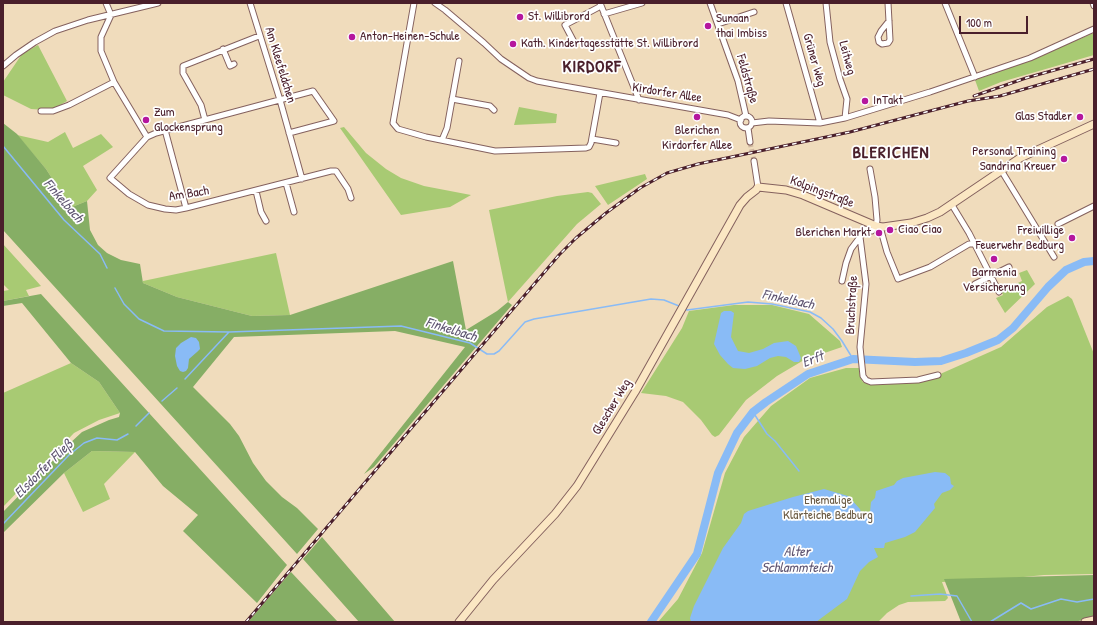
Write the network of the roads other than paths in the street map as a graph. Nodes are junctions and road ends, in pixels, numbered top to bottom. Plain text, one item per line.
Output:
1 (106, 3) edge
2 (158, 3) edge
3 (250, 3) edge
4 (414, 3) edge
5 (435, 3) edge
6 (642, 3) edge
7 (710, 3) edge
8 (786, 3) edge
9 (826, 3) edge
10 (888, 3) edge
11 (945, 3) edge
12 (600, 4) edge
13 (754, 12) dead end
14 (604, 14) junction
15 (111, 15) junction
16 (889, 21) dead end
17 (718, 24) junction
18 (1094, 30) edge
19 (259, 36) junction
20 (574, 42) dead end
21 (223, 49) junction
22 (459, 61) dead end
23 (3, 66) edge
24 (230, 66) dead end
25 (975, 77) junction
26 (114, 82) junction
27 (600, 93) junction
28 (280, 100) junction
29 (452, 100) junction
30 (639, 100) junction
31 (494, 110) dead end
32 (41, 111) dead end
33 (746, 116) junction
34 (845, 118) junction
35 (205, 120) junction
36 (741, 120) junction
37 (752, 123) junction
38 (820, 123) junction
39 (1094, 124) edge
40 (748, 128) junction
41 (165, 130) junction
42 (288, 133) junction
43 (147, 137) junction
44 (592, 139) junction
45 (442, 140) junction
46 (750, 142) tunnel mouth
47 (616, 144) dead end
48 (754, 161) tunnel mouth
49 (870, 169) dead end
50 (1001, 170) junction
51 (302, 179) junction
52 (286, 183) junction
53 (758, 187) junction
54 (256, 191) junction
55 (351, 198) dead end
56 (952, 205) junction
57 (1094, 206) edge
58 (186, 208) junction
59 (294, 212) dead end
60 (266, 221) dead end
61 (1058, 224) dead end
62 (878, 226) junction
63 (860, 237) junction
64 (974, 244) junction
65 (1054, 257) dead end
66 (1009, 267) dead end
67 (991, 276) junction
68 (842, 281) dead end
69 (975, 284) dead end
70 (999, 292) dead end
71 (938, 375) dead end
72 (1094, 620) edge
73 (459, 622) edge
74 (1085, 622) edge

1 - 15 street
2 - 15 street
3 - 19 street, Am Kleefeldchen
4 - 45 street
5 - 27 street, Kirdorfer Allee
6 - 14 street
7 - 17 street, Feldstraße
8 - 38 street, Grüner Weg
9 - 34 street, Leitweg
10 - 16 street
11 - 25 street
12 - 14 street
12 - 20 street
13 - 17 street
14 - 30 street
15 - 23 street
15 - 26 street
17 - 33 street, Feldstraße
18 - 25 street
19 - 21 street
19 - 28 street, Am Kleefeldchen
21 - 24 street
21 - 35 street
22 - 29 street
25 - 34 street
26 - 32 street
26 - 43 street
27 - 30 street, Kirdorfer Allee
27 - 44 street
28 - 35 street
28 - 42 street, Am Kleefeldchen
28 - 42 street, Am Kleefeldchen
29 - 31 street
29 - 45 street
30 - 36 street, Kirdorfer Allee
33 - 36 street, Feldstraße
33 - 37 street, Feldstraße
34 - 38 street
35 - 41 street
36 - 40 street, Feldstraße
37 - 38 street
37 - 40 street, Feldstraße
39 - 50 street
40 - 46 street
41 - 43 street
41 - 58 street
42 - 51 street, Am Kleefeldchen
43 - 58 street, Am Bach
44 - 45 street
44 - 47 street
48 - 53 street
49 - 62 street, Kolpingstraße
50 - 56 street
50 - 65 street
51 - 52 street, Am Bach
51 - 55 street, Am Bach
52 - 54 street, Am Bach
52 - 59 street
53 - 62 street, Kolpingstraße
53 - 73 street, Glescher Weg
54 - 58 street, Am Bach
54 - 60 street
56 - 62 street
56 - 64 street
57 - 61 street
62 - 63 street
62 - 64 street
63 - 68 street
63 - 71 street, Bruchstraße
64 - 67 street
66 - 67 street
67 - 69 street
67 - 70 street
72 - 74 street

